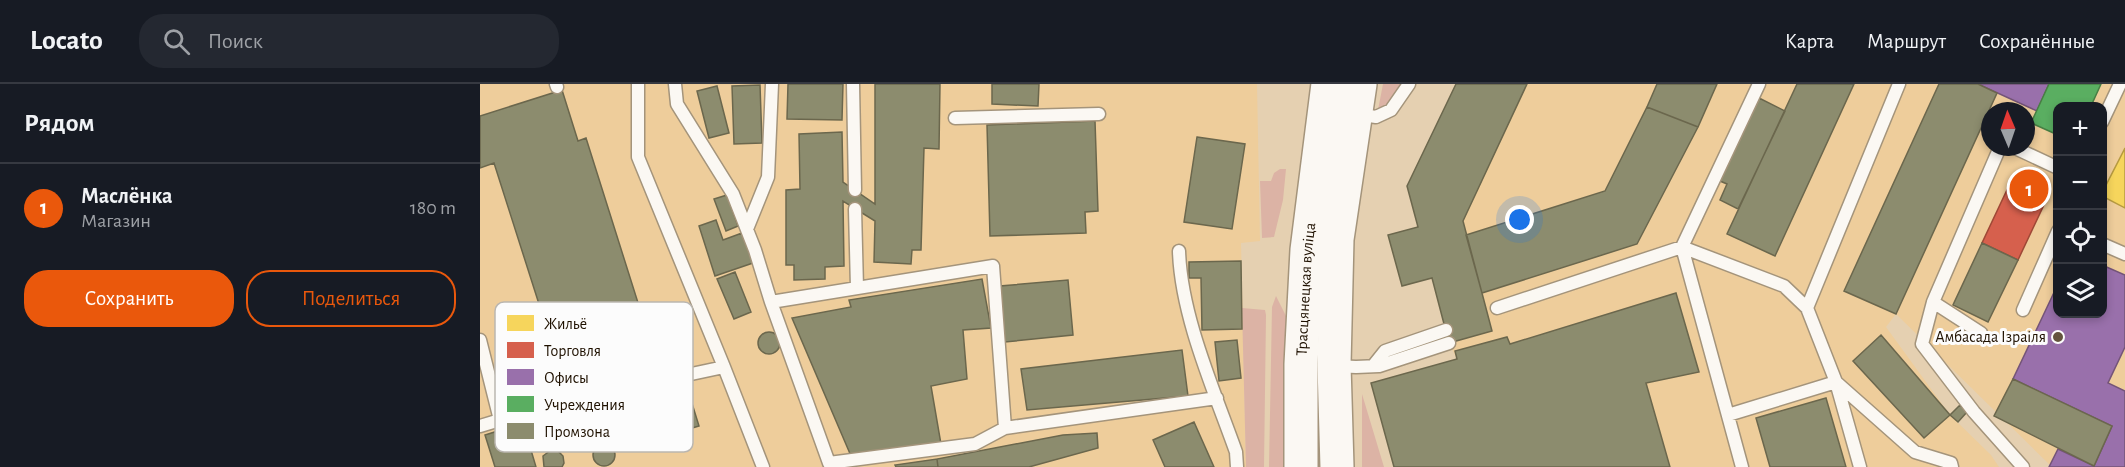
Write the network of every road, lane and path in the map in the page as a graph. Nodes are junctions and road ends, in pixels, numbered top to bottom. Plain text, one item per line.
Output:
1 (638, 84) edge
2 (675, 84) edge
3 (772, 84) edge
4 (853, 84) edge
5 (1409, 84) edge
6 (1759, 84) edge
7 (1899, 84) edge
8 (2120, 84) edge
9 (1342, 98) edge
10 (2107, 113) edge
11 (1099, 114) dead end
12 (955, 118) dead end
13 (1996, 156) edge
14 (2032, 156) edge
15 (2053, 166) edge
16 (855, 190) dead end
17 (855, 209) dead end
18 (747, 229) junction
19 (2053, 242) edge
20 (2107, 246) edge
21 (1682, 247) junction
22 (1179, 251) dead end
23 (2125, 254) edge
24 (857, 288) junction
25 (771, 302) junction
26 (1933, 302) junction
27 (1497, 308) dead end
28 (1807, 308) junction
29 (2023, 310) dead end
30 (1981, 333) dead end
31 (1448, 337) dead end
32 (480, 340) edge
33 (1334, 366) junction
34 (724, 367) junction
35 (693, 374) edge
36 (1836, 382) junction
37 (1217, 398) junction
38 (495, 400) edge
39 (1728, 415) junction
40 (495, 422) edge
41 (480, 426) edge
42 (1005, 428) junction
43 (763, 467) edge
44 (1237, 467) edge
45 (1301, 467) edge
46 (1337, 467) edge
47 (1742, 467) edge
48 (1860, 467) edge
49 (1952, 467) edge
50 (2024, 467) edge

1 - 34 lane
2 - 18 lane
3 - 18 lane
4 - 16 lane
5 - 9 lane
6 - 21 lane
7 - 28 lane
8 - 10 lane
9 - 33 main road, Трасцянецкая вуліца
9 - 45 main road, Трасцянецкая вуліца
11 - 12 lane
13 - 26 lane
14 - 15 lane
17 - 24 lane
18 - 25 lane
19 - 29 lane
20 - 23 lane
21 - 27 lane
21 - 28 lane
21 - 39 lane
22 - 37 lane
24 - 25 lane
24 - 42 lane
25 - 42 lane
26 - 30 lane
26 - 50 lane
28 - 36 lane
31 - 33 lane
32 - 38 lane
33 - 46 main road, Трасцянецкая вуліца
34 - 35 lane
34 - 43 lane
36 - 39 lane
36 - 48 lane
36 - 49 lane
37 - 42 lane
37 - 44 lane
39 - 47 lane
40 - 41 lane

